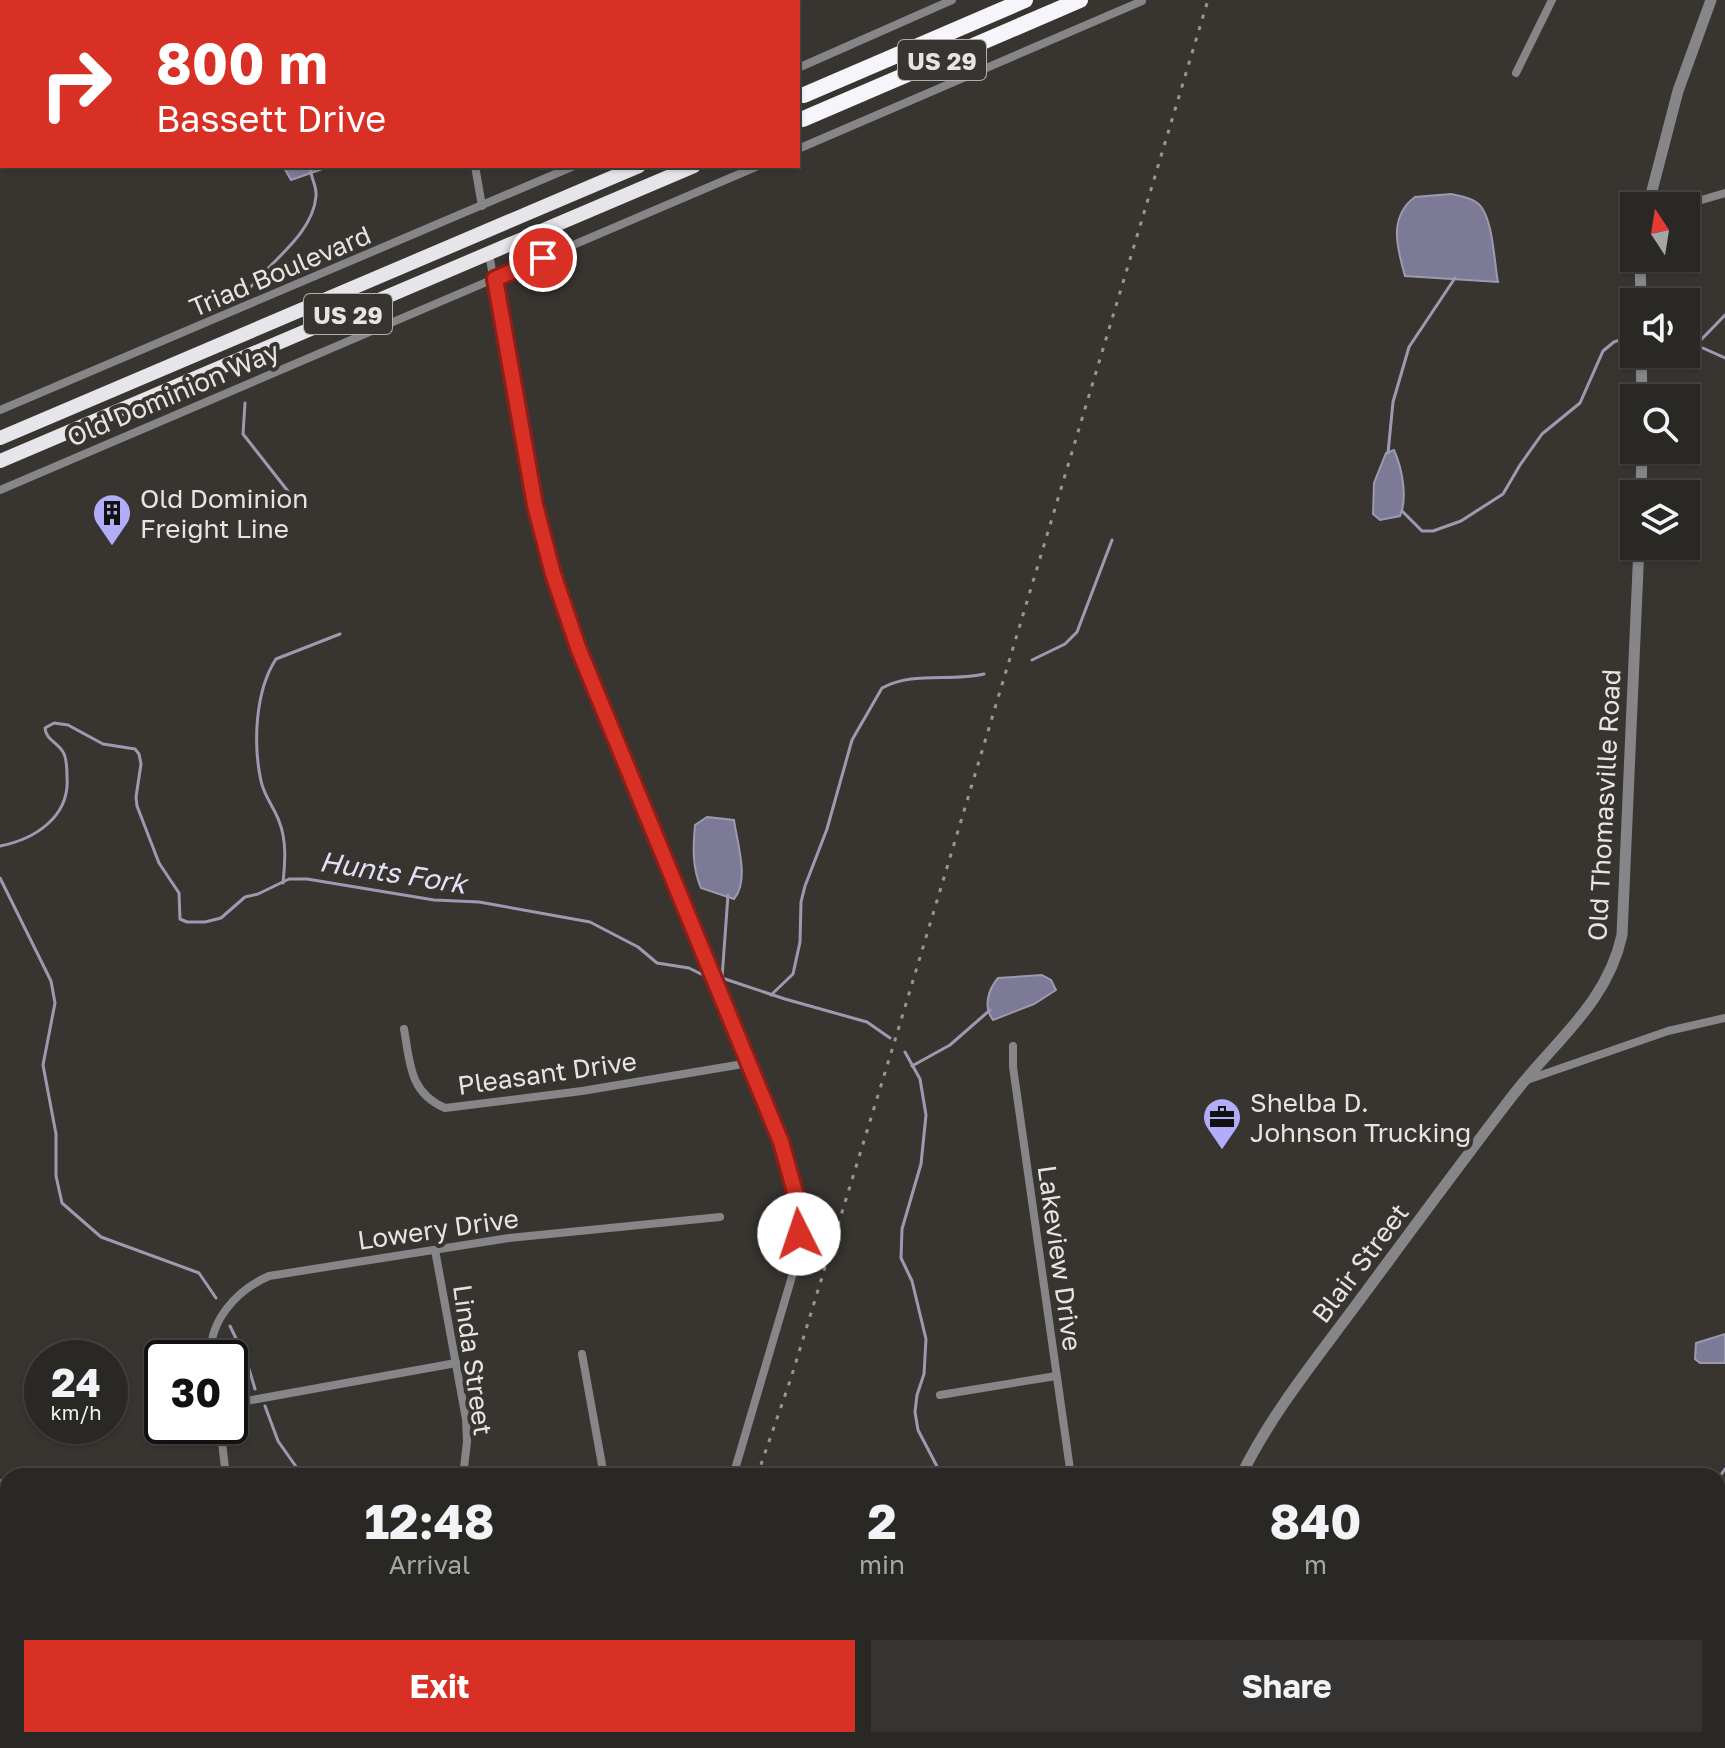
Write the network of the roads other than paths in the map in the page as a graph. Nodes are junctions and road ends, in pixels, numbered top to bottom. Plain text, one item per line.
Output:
1 (952, 0) edge
2 (1025, 0) edge
3 (1080, 0) edge
4 (1552, 0) edge
5 (1711, 0) edge
6 (1142, 1) edge
7 (800, 67) edge
8 (1516, 73) dead end
9 (801, 97) edge
10 (801, 120) edge
11 (800, 148) edge
12 (475, 168) edge
13 (569, 168) edge
14 (634, 168) edge
15 (689, 168) edge
16 (753, 168) edge
17 (1652, 192) edge
18 (1725, 193) edge
19 (1700, 200) edge
20 (482, 206) junction
21 (489, 254) junction
22 (495, 279) junction
23 (0, 410) edge
24 (0, 438) edge
25 (0, 463) edge
26 (0, 490) edge
27 (1638, 560) edge
28 (1725, 1018) edge
29 (404, 1029) dead end
30 (1013, 1046) dead end
31 (749, 1063) junction
32 (1523, 1081) junction
33 (720, 1217) dead end
34 (435, 1250) junction
35 (213, 1340) edge
36 (582, 1354) dead end
37 (456, 1363) junction
38 (1056, 1376) junction
39 (940, 1395) dead end
40 (248, 1401) edge
41 (222, 1444) edge
42 (225, 1468) edge
43 (464, 1468) edge
44 (603, 1468) edge
45 (735, 1468) edge
46 (1070, 1468) edge
47 (1245, 1468) edge

1 - 7 street
2 - 9 highway, US 29
3 - 10 highway, US 29
4 - 8 street
5 - 17 street
6 - 11 street
12 - 20 street
13 - 20 street, Triad Boulevard
14 - 24 highway, US 29
15 - 21 highway, US 29
16 - 22 street, Old Dominion Way
18 - 19 street
20 - 23 street, Triad Boulevard
21 - 22 street
21 - 25 highway, US 29
22 - 26 street, Old Dominion Way
22 - 31 street
27 - 32 street, Old Thomasville Road
28 - 32 street
29 - 31 street, Pleasant Drive
30 - 38 street, Lakeview Drive
31 - 45 street
32 - 47 street, Blair Street
33 - 34 street, Lowery Drive
34 - 35 street, Lowery Drive
34 - 37 street, Linda Street
36 - 44 street
37 - 40 street
37 - 43 street, Linda Street
38 - 39 street
38 - 46 street, Lakeview Drive
41 - 42 street

